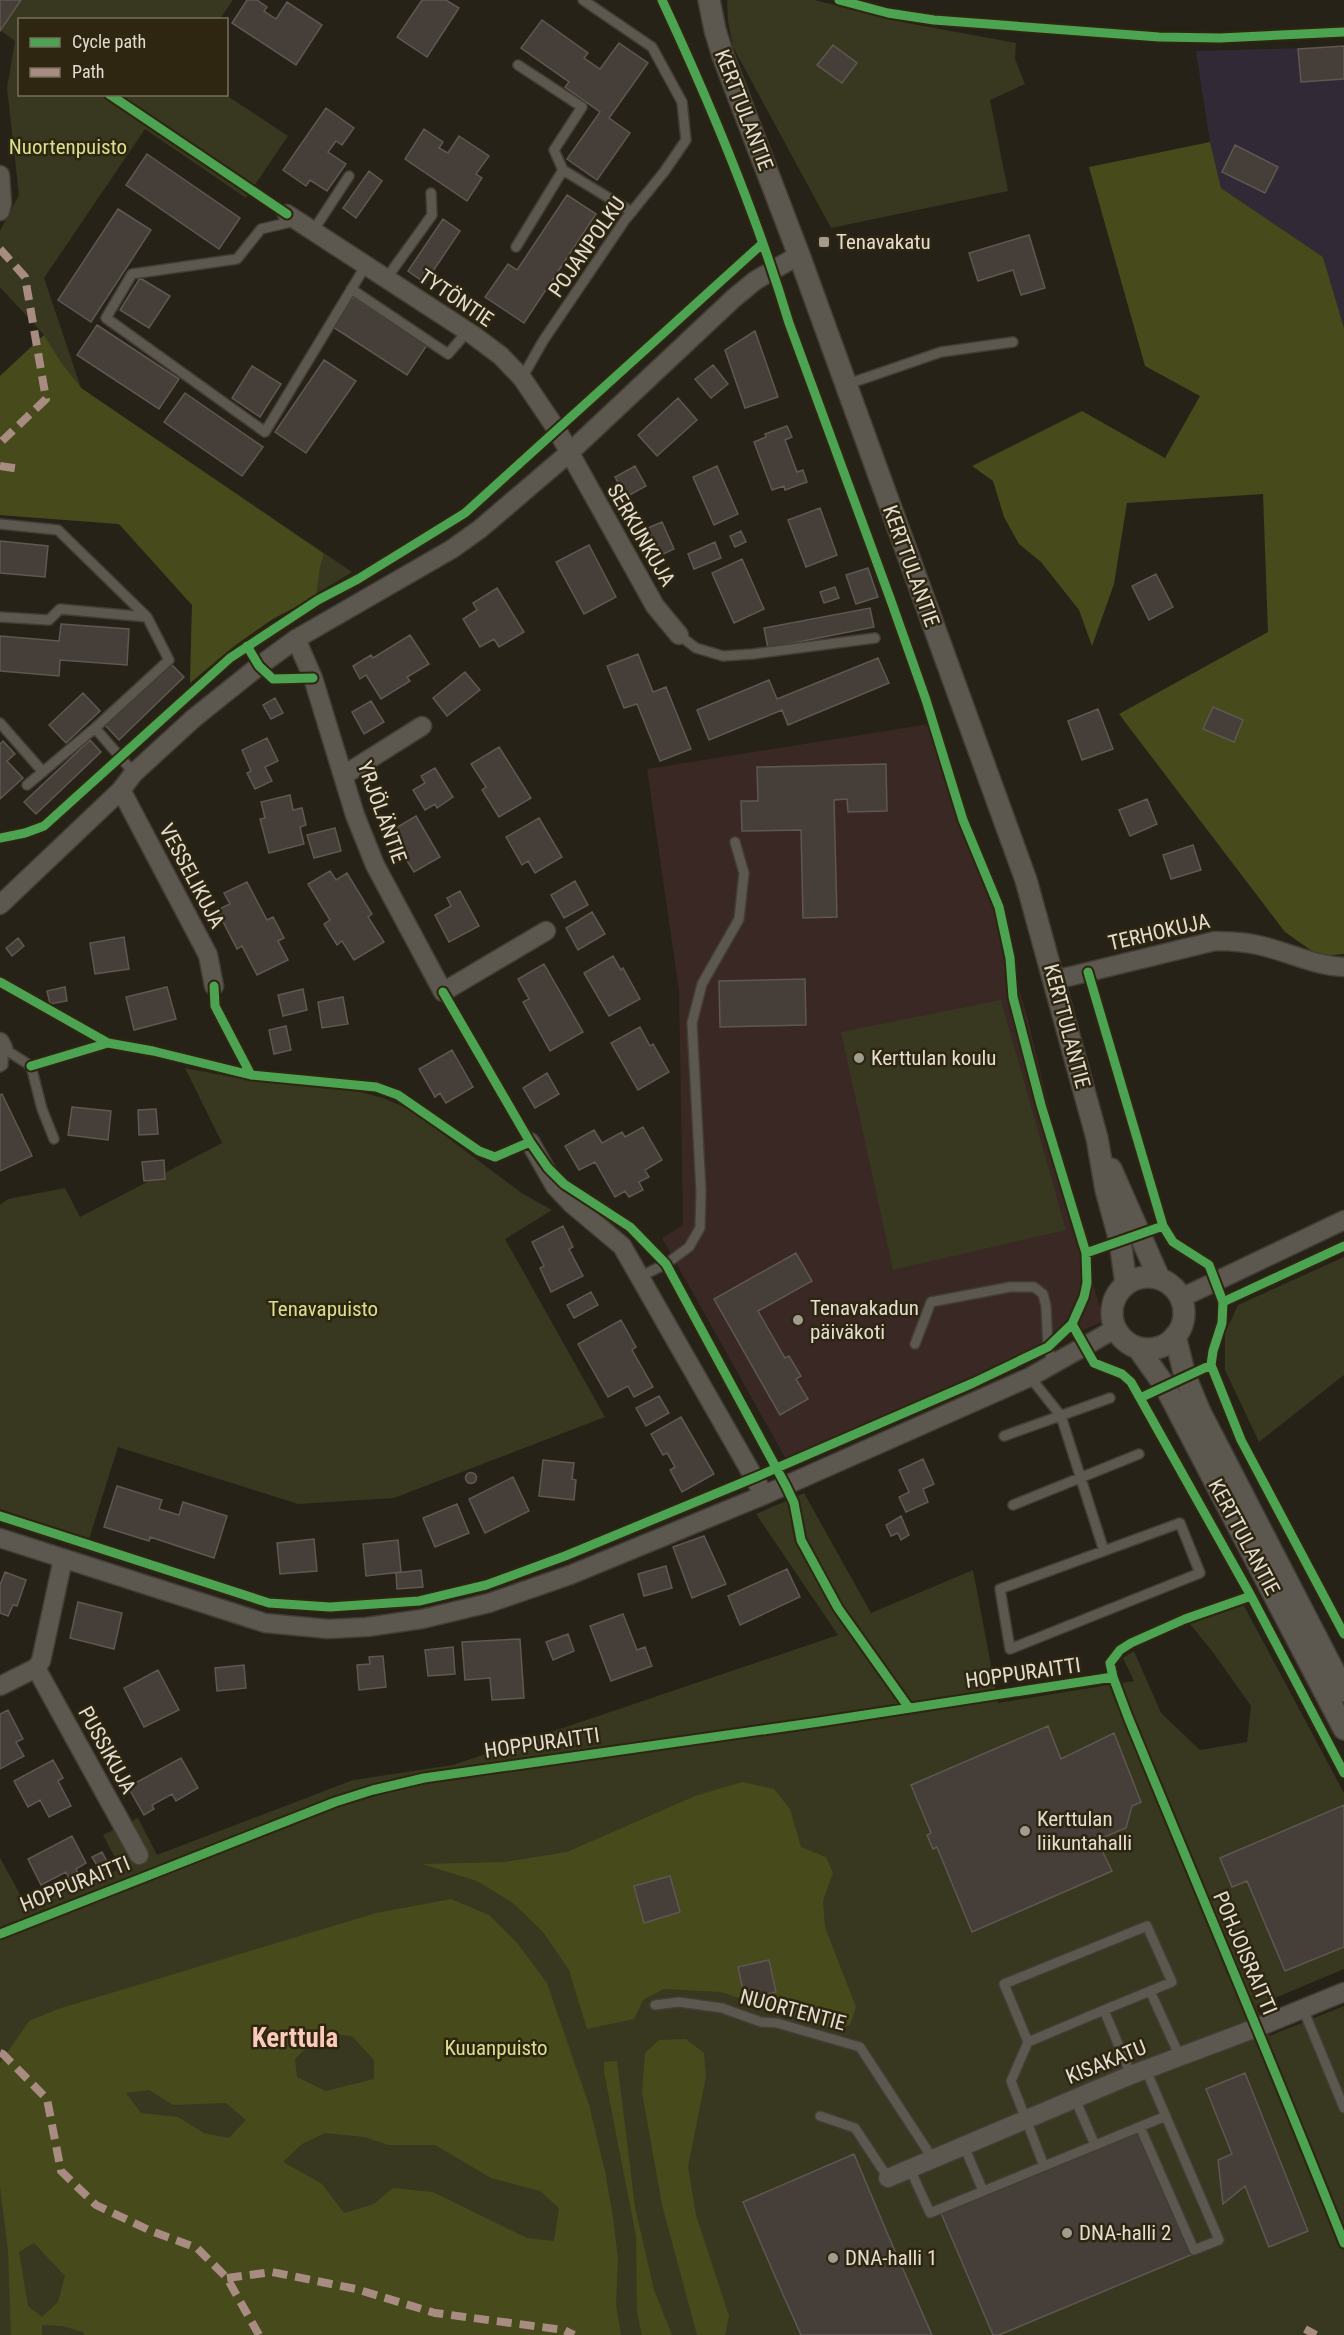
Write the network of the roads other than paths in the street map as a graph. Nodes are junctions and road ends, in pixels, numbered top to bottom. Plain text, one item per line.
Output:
1 (583, 0) edge
2 (710, 0) edge
3 (518, 65) dead end
4 (563, 170) junction
5 (0, 175) edge
6 (349, 176) dead end
7 (431, 193) dead end
8 (0, 212) edge
9 (632, 212) junction
10 (292, 217) joint
11 (313, 231) junction
12 (516, 248) dead end
13 (799, 255) junction
14 (366, 265) junction
15 (386, 279) junction
16 (351, 289) junction
17 (467, 332) junction
18 (1013, 342) dead end
19 (522, 378) junction
20 (845, 385) junction
21 (569, 453) junction
22 (0, 525) edge
23 (0, 617) edge
24 (147, 617) junction
25 (679, 635) joint
26 (875, 638) dead end
27 (296, 639) junction
28 (0, 723) edge
29 (422, 726) dead end
30 (95, 728) junction
31 (44, 772) junction
32 (134, 773) junction
33 (344, 775) junction
34 (27, 785) dead end
35 (121, 790) junction
36 (735, 842) dead end
37 (0, 904) edge
38 (546, 932) dead end
39 (1344, 967) edge
40 (1055, 980) junction
41 (214, 986) dead end
42 (1, 1045) edge
43 (0, 1067) edge
44 (1097, 1138) junction
45 (54, 1139) dead end
46 (530, 1142) dead end
47 (1344, 1220) edge
48 (641, 1276) junction
49 (1159, 1278) junction
50 (1126, 1284) junction
51 (1181, 1298) junction
52 (1115, 1329) junction
53 (1176, 1336) junction
54 (915, 1344) dead end
55 (1138, 1348) junction
56 (1053, 1365) junction
57 (1030, 1377) junction
58 (1110, 1398) dead end
59 (1061, 1416) junction
60 (1004, 1436) dead end
61 (1140, 1454) dead end
62 (1081, 1478) junction
63 (765, 1495) junction
64 (1013, 1504) dead end
65 (0, 1538) edge
66 (1104, 1551) junction
67 (63, 1559) junction
68 (36, 1668) junction
69 (0, 1686) edge
70 (1344, 1691) edge
71 (1344, 1729) edge
72 (139, 1854) dead end
73 (1150, 1990) junction
74 (1344, 1992) edge
75 (655, 2005) dead end
76 (1302, 2009) junction
77 (1104, 2010) junction
78 (1028, 2042) junction
79 (1180, 2057) junction
80 (1139, 2073) junction
81 (1075, 2099) junction
82 (1344, 2108) edge
83 (820, 2116) dead end
84 (1166, 2116) junction
85 (1026, 2120) junction
86 (1140, 2127) junction
87 (1095, 2145) junction
88 (964, 2146) junction
89 (933, 2159) junction
90 (1044, 2166) junction
91 (910, 2169) junction
92 (888, 2178) joint
93 (983, 2191) junction

1 - 9 lane, POJANPOLKU
2 - 13 street, KERTTULANTIE
3 - 4 lane
4 - 9 lane
4 - 12 lane
5 - 8 street
6 - 11 lane
7 - 15 lane
9 - 19 lane, POJANPOLKU
10 - 11 street, TYTÖNTIE
10 - 16 lane
11 - 14 street, TYTÖNTIE
13 - 20 street, KERTTULANTIE
13 - 21 street
14 - 15 street, TYTÖNTIE
14 - 16 lane
15 - 17 street, TYTÖNTIE
16 - 17 lane
17 - 19 street, TYTÖNTIE
18 - 20 lane
19 - 21 street, TYTÖNTIE
20 - 40 street, KERTTULANTIE
21 - 25 street, SERKUNKUJA
21 - 27 street
22 - 24 lane
23 - 24 lane
24 - 30 lane
25 - 26 lane
27 - 32 street
27 - 33 street, YRJÖLÄNTIE
28 - 31 lane
29 - 33 street
30 - 31 lane
30 - 32 lane
31 - 34 lane
32 - 35 street
33 - 38 street, YRJÖLÄNTIE
35 - 37 street
35 - 41 street, VESSELIKUJA
36 - 48 lane
39 - 40 street, TERHOKUJA
40 - 44 street, KERTTULANTIE
42 - 43 lane
42 - 45 lane
44 - 49 street, KERTTULANTIE
44 - 50 street, KERTTULANTIE
46 - 48 street
47 - 51 street
48 - 63 street
49 - 50 street
49 - 51 street
50 - 52 street
51 - 53 street
52 - 55 street
52 - 56 street
53 - 55 street
53 - 70 street, KERTTULANTIE
54 - 56 lane
55 - 71 street, KERTTULANTIE
56 - 57 street
57 - 59 lane
57 - 63 street
58 - 59 lane
59 - 60 lane
59 - 62 lane
61 - 62 lane
62 - 64 lane
62 - 66 lane
63 - 67 street
65 - 67 street
66 - 66 lane
67 - 68 street
68 - 69 street
68 - 72 street, PUSSIKUJA
73 - 77 lane
73 - 78 lane
73 - 79 lane
74 - 76 street, KISAKATU
75 - 89 lane, NUORTENTIE
76 - 79 street, KISAKATU
76 - 82 lane
77 - 78 lane
77 - 80 lane
78 - 85 lane
79 - 80 street, KISAKATU
80 - 81 street, KISAKATU
80 - 84 lane
81 - 85 street, KISAKATU
81 - 87 lane
83 - 92 lane
84 - 86 lane
84 - 86 lane
85 - 88 street, KISAKATU
85 - 90 lane
86 - 87 lane
87 - 90 lane
88 - 89 street, KISAKATU
88 - 93 lane
89 - 91 street, KISAKATU
90 - 93 lane
91 - 92 street, KISAKATU
91 - 93 lane

